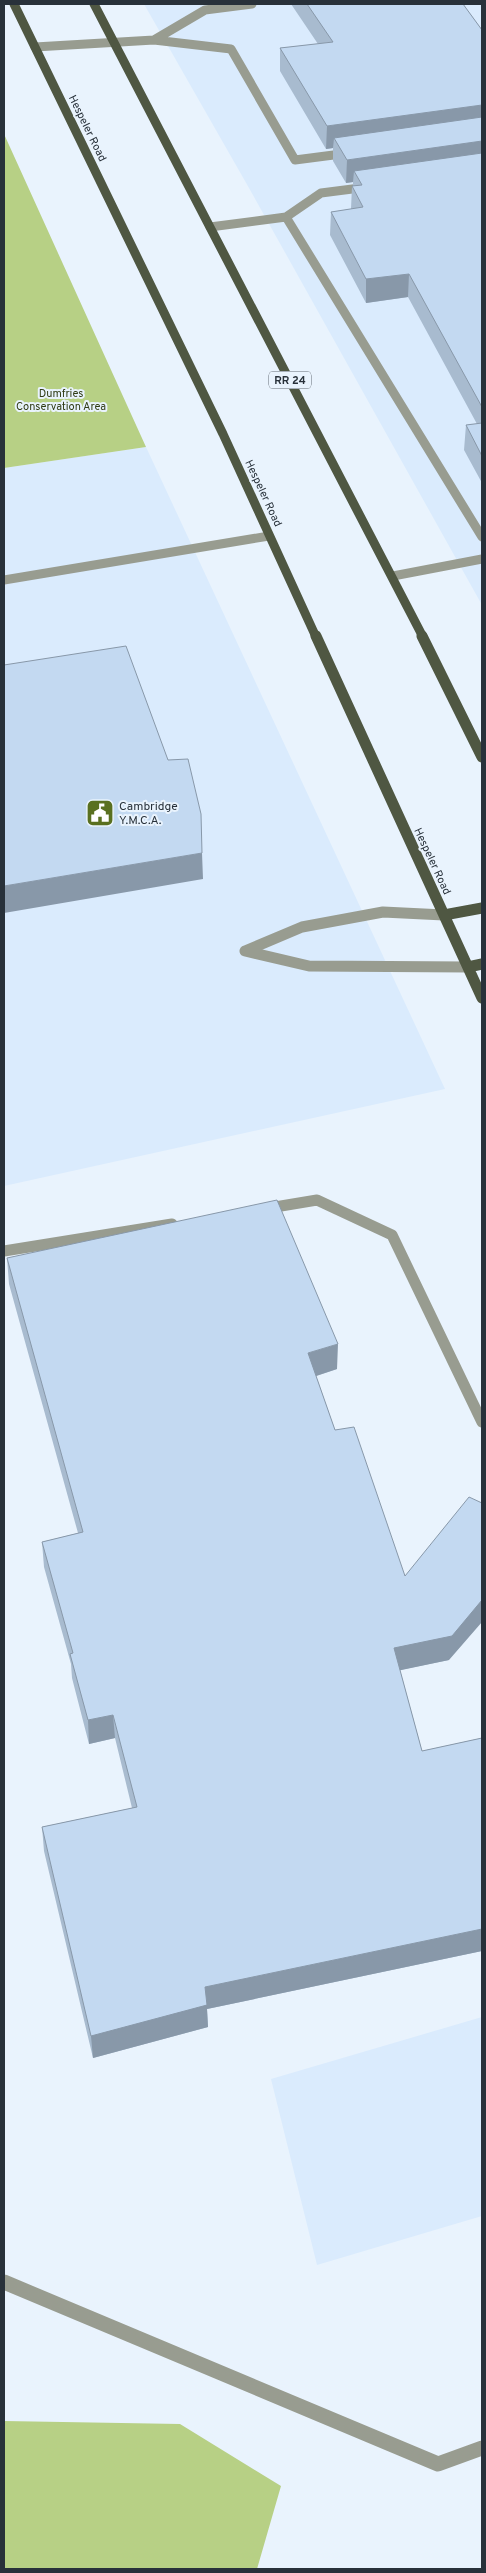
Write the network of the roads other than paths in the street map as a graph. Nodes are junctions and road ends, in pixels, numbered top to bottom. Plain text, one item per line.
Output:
1 (14, 4) edge
2 (94, 4) edge
3 (251, 4) edge
4 (204, 7) edge
5 (154, 40) junction
6 (114, 42) junction
7 (35, 47) junction
8 (354, 152) edge
9 (378, 185) edge
10 (286, 217) junction
11 (210, 227) junction
12 (269, 536) junction
13 (482, 538) edge
14 (482, 559) edge
15 (393, 576) junction
16 (4, 580) edge
17 (482, 757) edge
18 (482, 908) edge
19 (444, 915) junction
20 (482, 964) edge
21 (468, 967) junction
22 (482, 998) edge
23 (248, 1211) edge
24 (190, 1221) edge
25 (4, 1251) edge
26 (482, 1422) edge
27 (4, 2282) edge
28 (482, 2448) edge

1 - 7 main road, Hespeler Road
2 - 6 main road, RR 24
3 - 4 lane
4 - 5 lane
5 - 6 lane
5 - 8 lane
6 - 7 lane
6 - 11 main road, RR 24
7 - 12 main road, Hespeler Road
9 - 10 lane
10 - 11 lane
10 - 13 lane
11 - 15 main road, RR 24
12 - 16 lane
12 - 19 main road, Hespeler Road
14 - 15 lane
15 - 17 main road, RR 24
18 - 19 main road
19 - 21 main road, Hespeler Road
19 - 21 lane
20 - 21 main road
21 - 22 main road, Hespeler Road
23 - 26 lane
24 - 25 lane
27 - 28 lane

